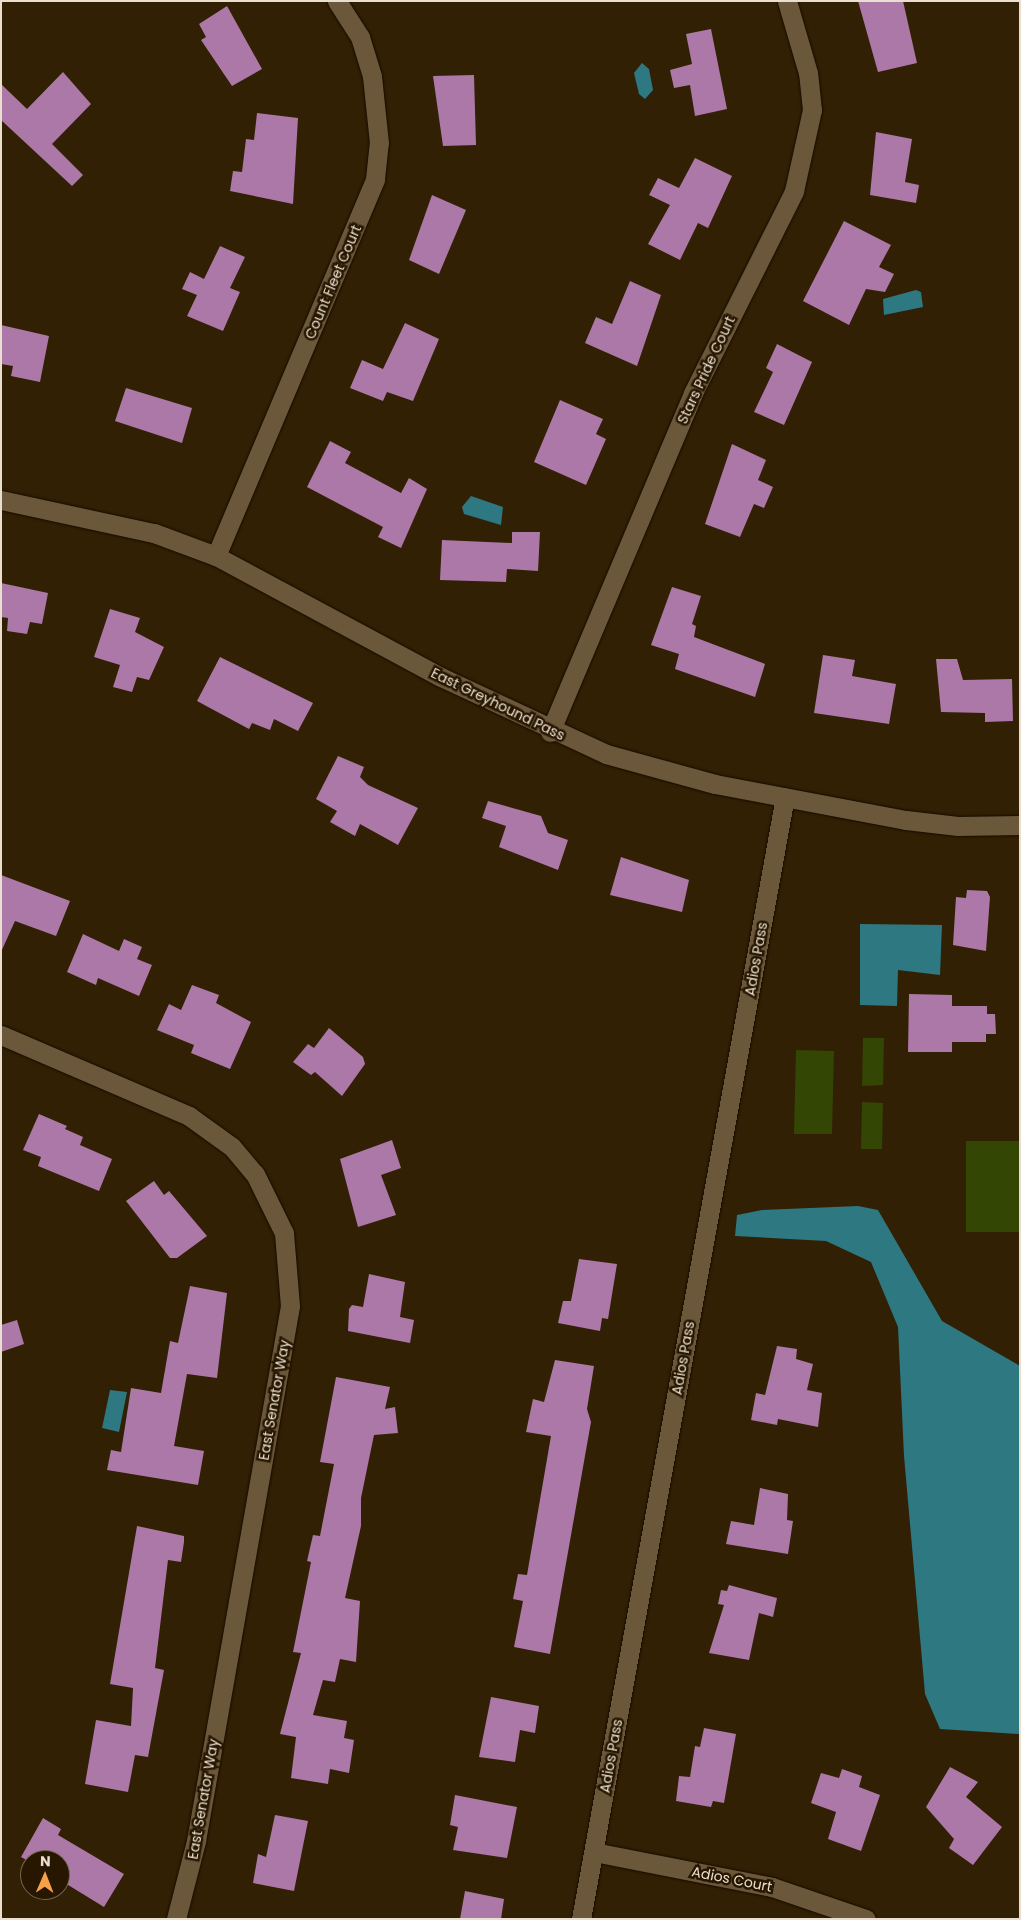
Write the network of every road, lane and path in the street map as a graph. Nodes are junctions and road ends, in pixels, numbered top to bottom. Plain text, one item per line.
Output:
1 (337, 1) edge
2 (787, 1) edge
3 (1, 500) edge
4 (216, 556) junction
5 (550, 732) junction
6 (785, 797) junction
7 (1020, 825) edge
8 (1, 1035) edge
9 (594, 1852) junction
10 (176, 1919) edge
11 (581, 1919) edge
12 (866, 1919) edge

1 - 4 street, Count Fleet Court
2 - 5 street, Stars Pride Court
3 - 4 street, East Greyhound Pass
4 - 5 street, East Greyhound Pass
5 - 6 street, East Greyhound Pass
6 - 7 street, East Greyhound Pass
6 - 9 street, Adios Pass
8 - 10 street, East Senator Way
9 - 11 street, Adios Pass
9 - 12 street, Adios Court

